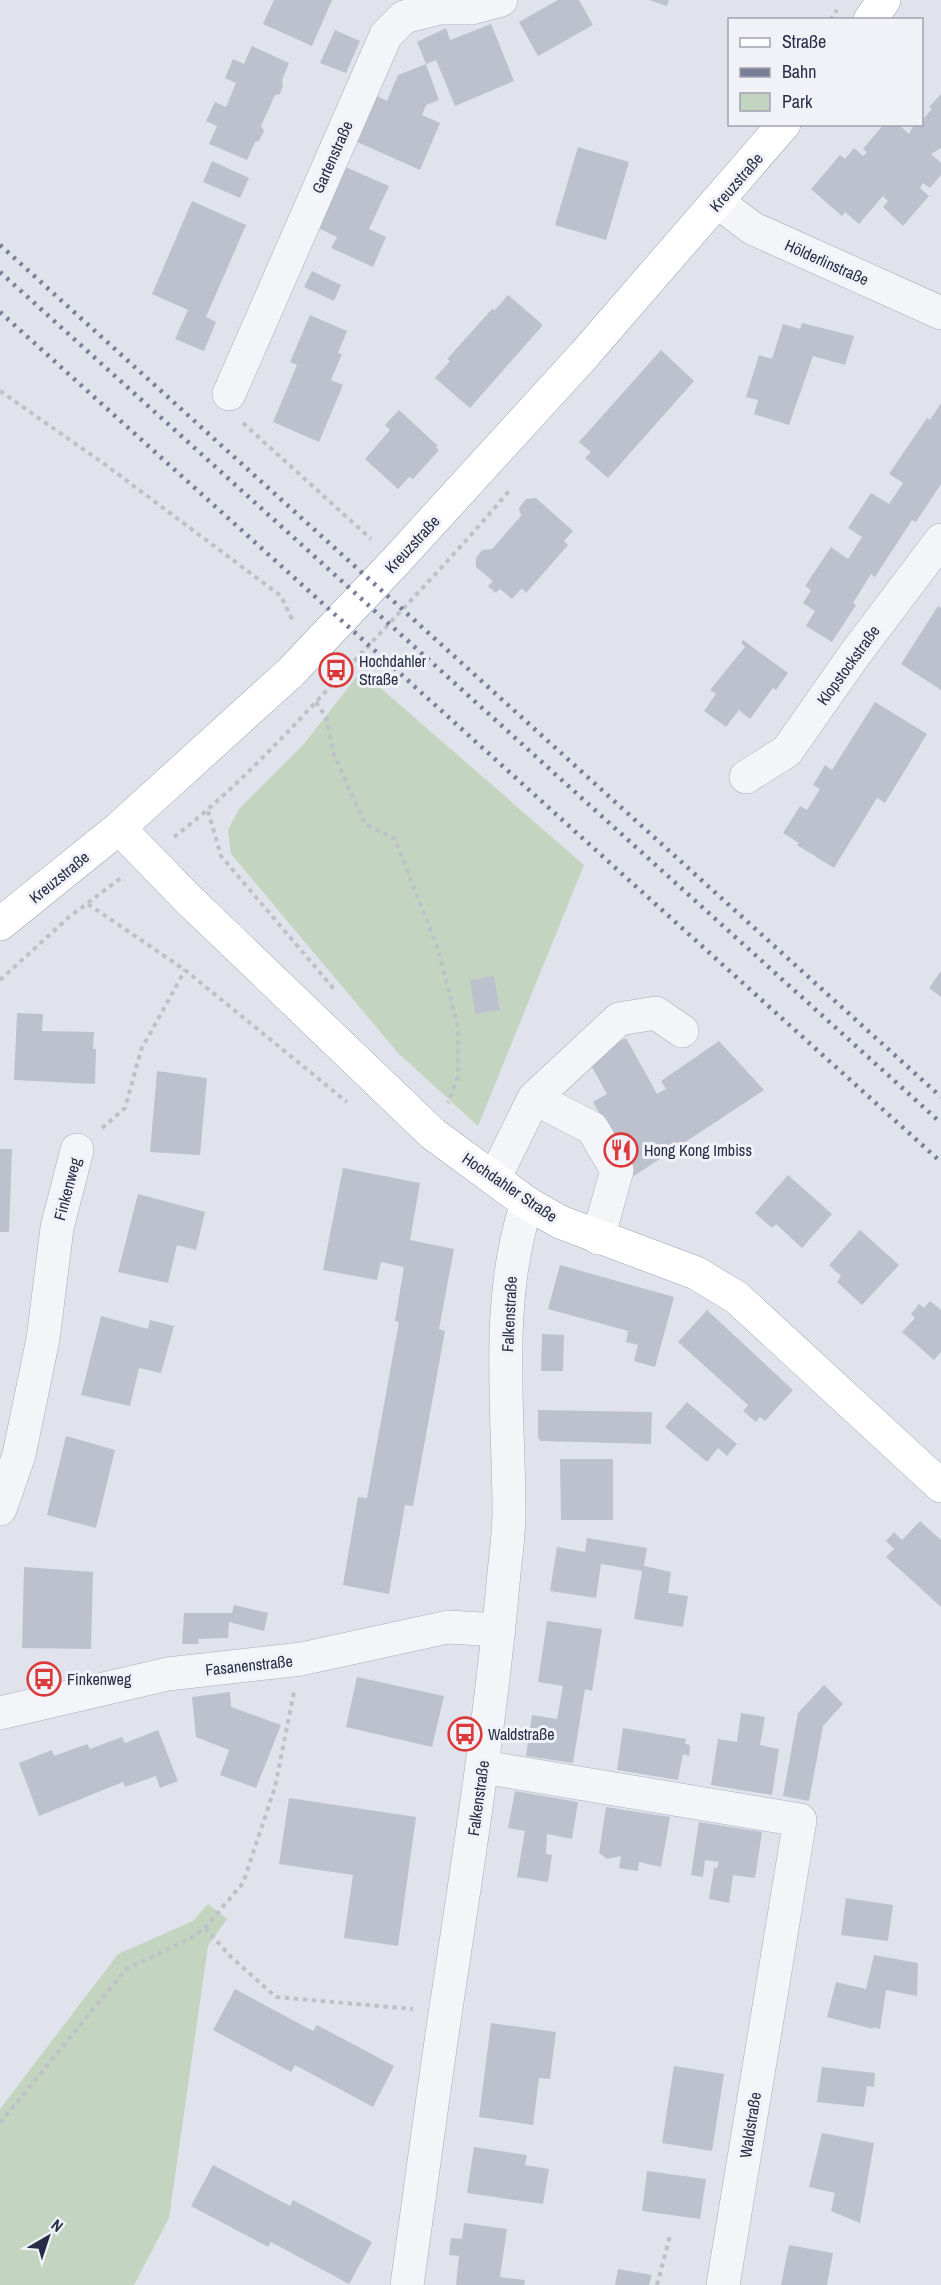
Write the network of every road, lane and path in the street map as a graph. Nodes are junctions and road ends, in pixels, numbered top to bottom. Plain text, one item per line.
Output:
1 (501, 0) edge
2 (884, 0) edge
3 (871, 18) edge
4 (782, 126) edge
5 (718, 202) junction
6 (941, 313) edge
7 (0, 391) edge
8 (229, 394) joint
9 (941, 540) edge
10 (376, 543) dead end
11 (296, 627) dead end
12 (316, 702) dead end
13 (746, 777) dead end
14 (208, 811) dead end
15 (119, 828) junction
16 (88, 904) dead end
17 (69, 917) dead end
18 (0, 924) edge
19 (0, 980) edge
20 (338, 993) dead end
21 (682, 1031) dead end
22 (534, 1098) junction
23 (433, 1134) junction
24 (77, 1150) joint
25 (494, 1179) junction
26 (527, 1203) junction
27 (598, 1238) junction
28 (941, 1486) edge
29 (0, 1509) edge
30 (499, 1630) junction
31 (301, 1659) junction
32 (0, 1713) edge
33 (483, 1767) junction
34 (205, 1928) junction
35 (446, 2012) junction
36 (0, 2123) edge
37 (670, 2236) dead end
38 (408, 2285) edge
39 (657, 2285) edge
40 (723, 2285) edge

1 - 8 street, Gartenstraße
2 - 3 main road
4 - 5 main road, Kreuzstraße
5 - 6 street, Hölderlinstraße
5 - 15 main road, Kreuzstraße
7 - 11 path
8 - 10 path
9 - 13 street, Klopstockstraße
12 - 23 path
14 - 20 path
15 - 18 main road, Kreuzstraße
15 - 23 main road, Hochdahler Straße
16 - 24 path
17 - 19 path
21 - 22 street
22 - 25 street
22 - 27 street
23 - 25 main road, Hochdahler Straße
24 - 29 street, Finkenweg
25 - 26 main road, Hochdahler Straße
26 - 27 main road, Hochdahler Straße
26 - 30 street, Falkenstraße
27 - 28 main road, Hochdahler Straße
30 - 31 street, Fasanenstraße
30 - 33 street, Falkenstraße
31 - 32 street, Fasanenstraße
31 - 34 path
33 - 35 street, Falkenstraße
33 - 40 street, Waldstraße
34 - 35 path
34 - 36 path
35 - 38 street, Falkenstraße
37 - 39 path

